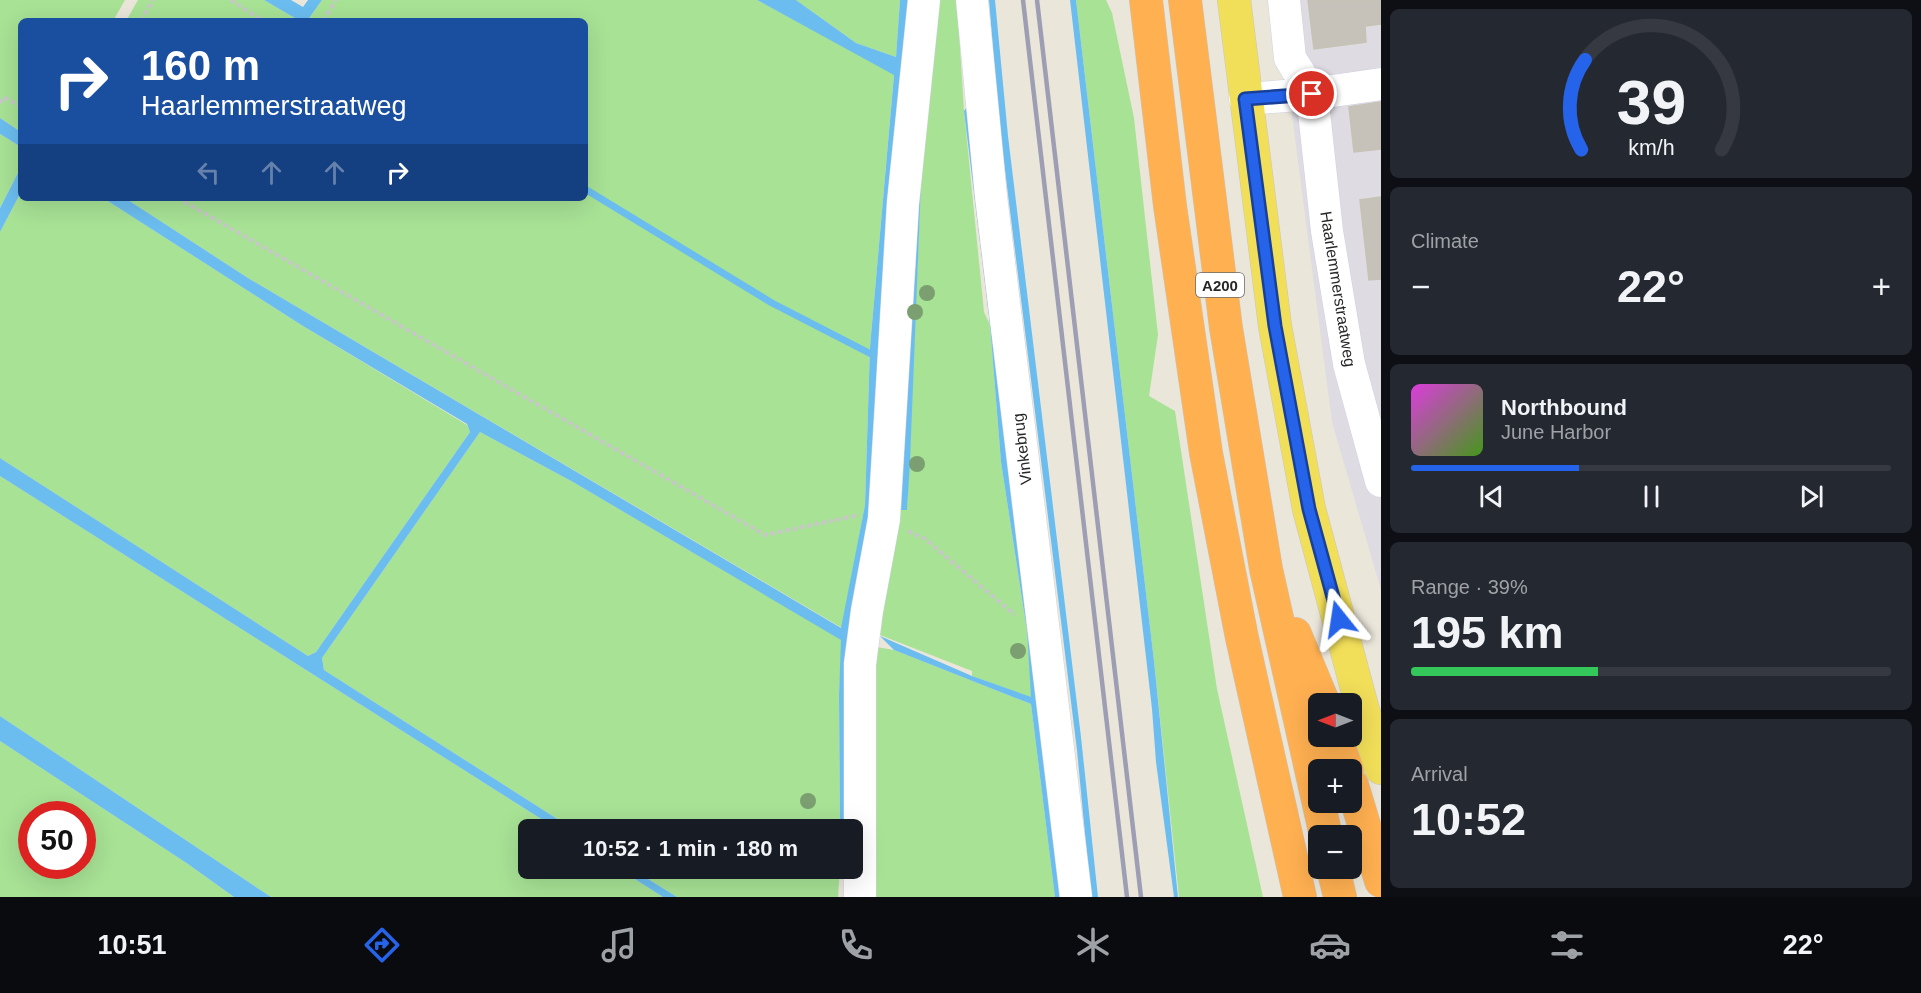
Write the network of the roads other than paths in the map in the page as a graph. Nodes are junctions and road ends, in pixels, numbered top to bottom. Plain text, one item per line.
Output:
1 (924, 0) edge
2 (972, 0) edge
3 (1146, 0) edge
4 (1185, 0) edge
5 (1234, 0) edge
6 (1284, 0) edge
7 (1381, 84) edge
8 (1312, 94) junction
9 (1245, 99) junction
10 (1381, 481) edge
11 (1266, 569) junction
12 (1319, 693) edge
13 (1372, 705) edge
14 (1381, 768) edge
15 (1360, 813) edge
16 (1323, 825) edge
17 (1336, 879) edge
18 (1381, 881) edge
19 (860, 897) edge
20 (1076, 897) edge
21 (1300, 897) edge
22 (1340, 897) edge

1 - 19 street
2 - 20 street, Vinkebrug
3 - 21 highway, A200
4 - 11 highway, A200
5 - 9 main road
6 - 8 street, Haarlemmerstraatweg
7 - 8 street
8 - 9 street
8 - 10 street, Haarlemmerstraatweg
9 - 13 main road
11 - 12 highway, A200
11 - 16 highway, A200
13 - 14 main road
15 - 18 highway
17 - 22 highway

